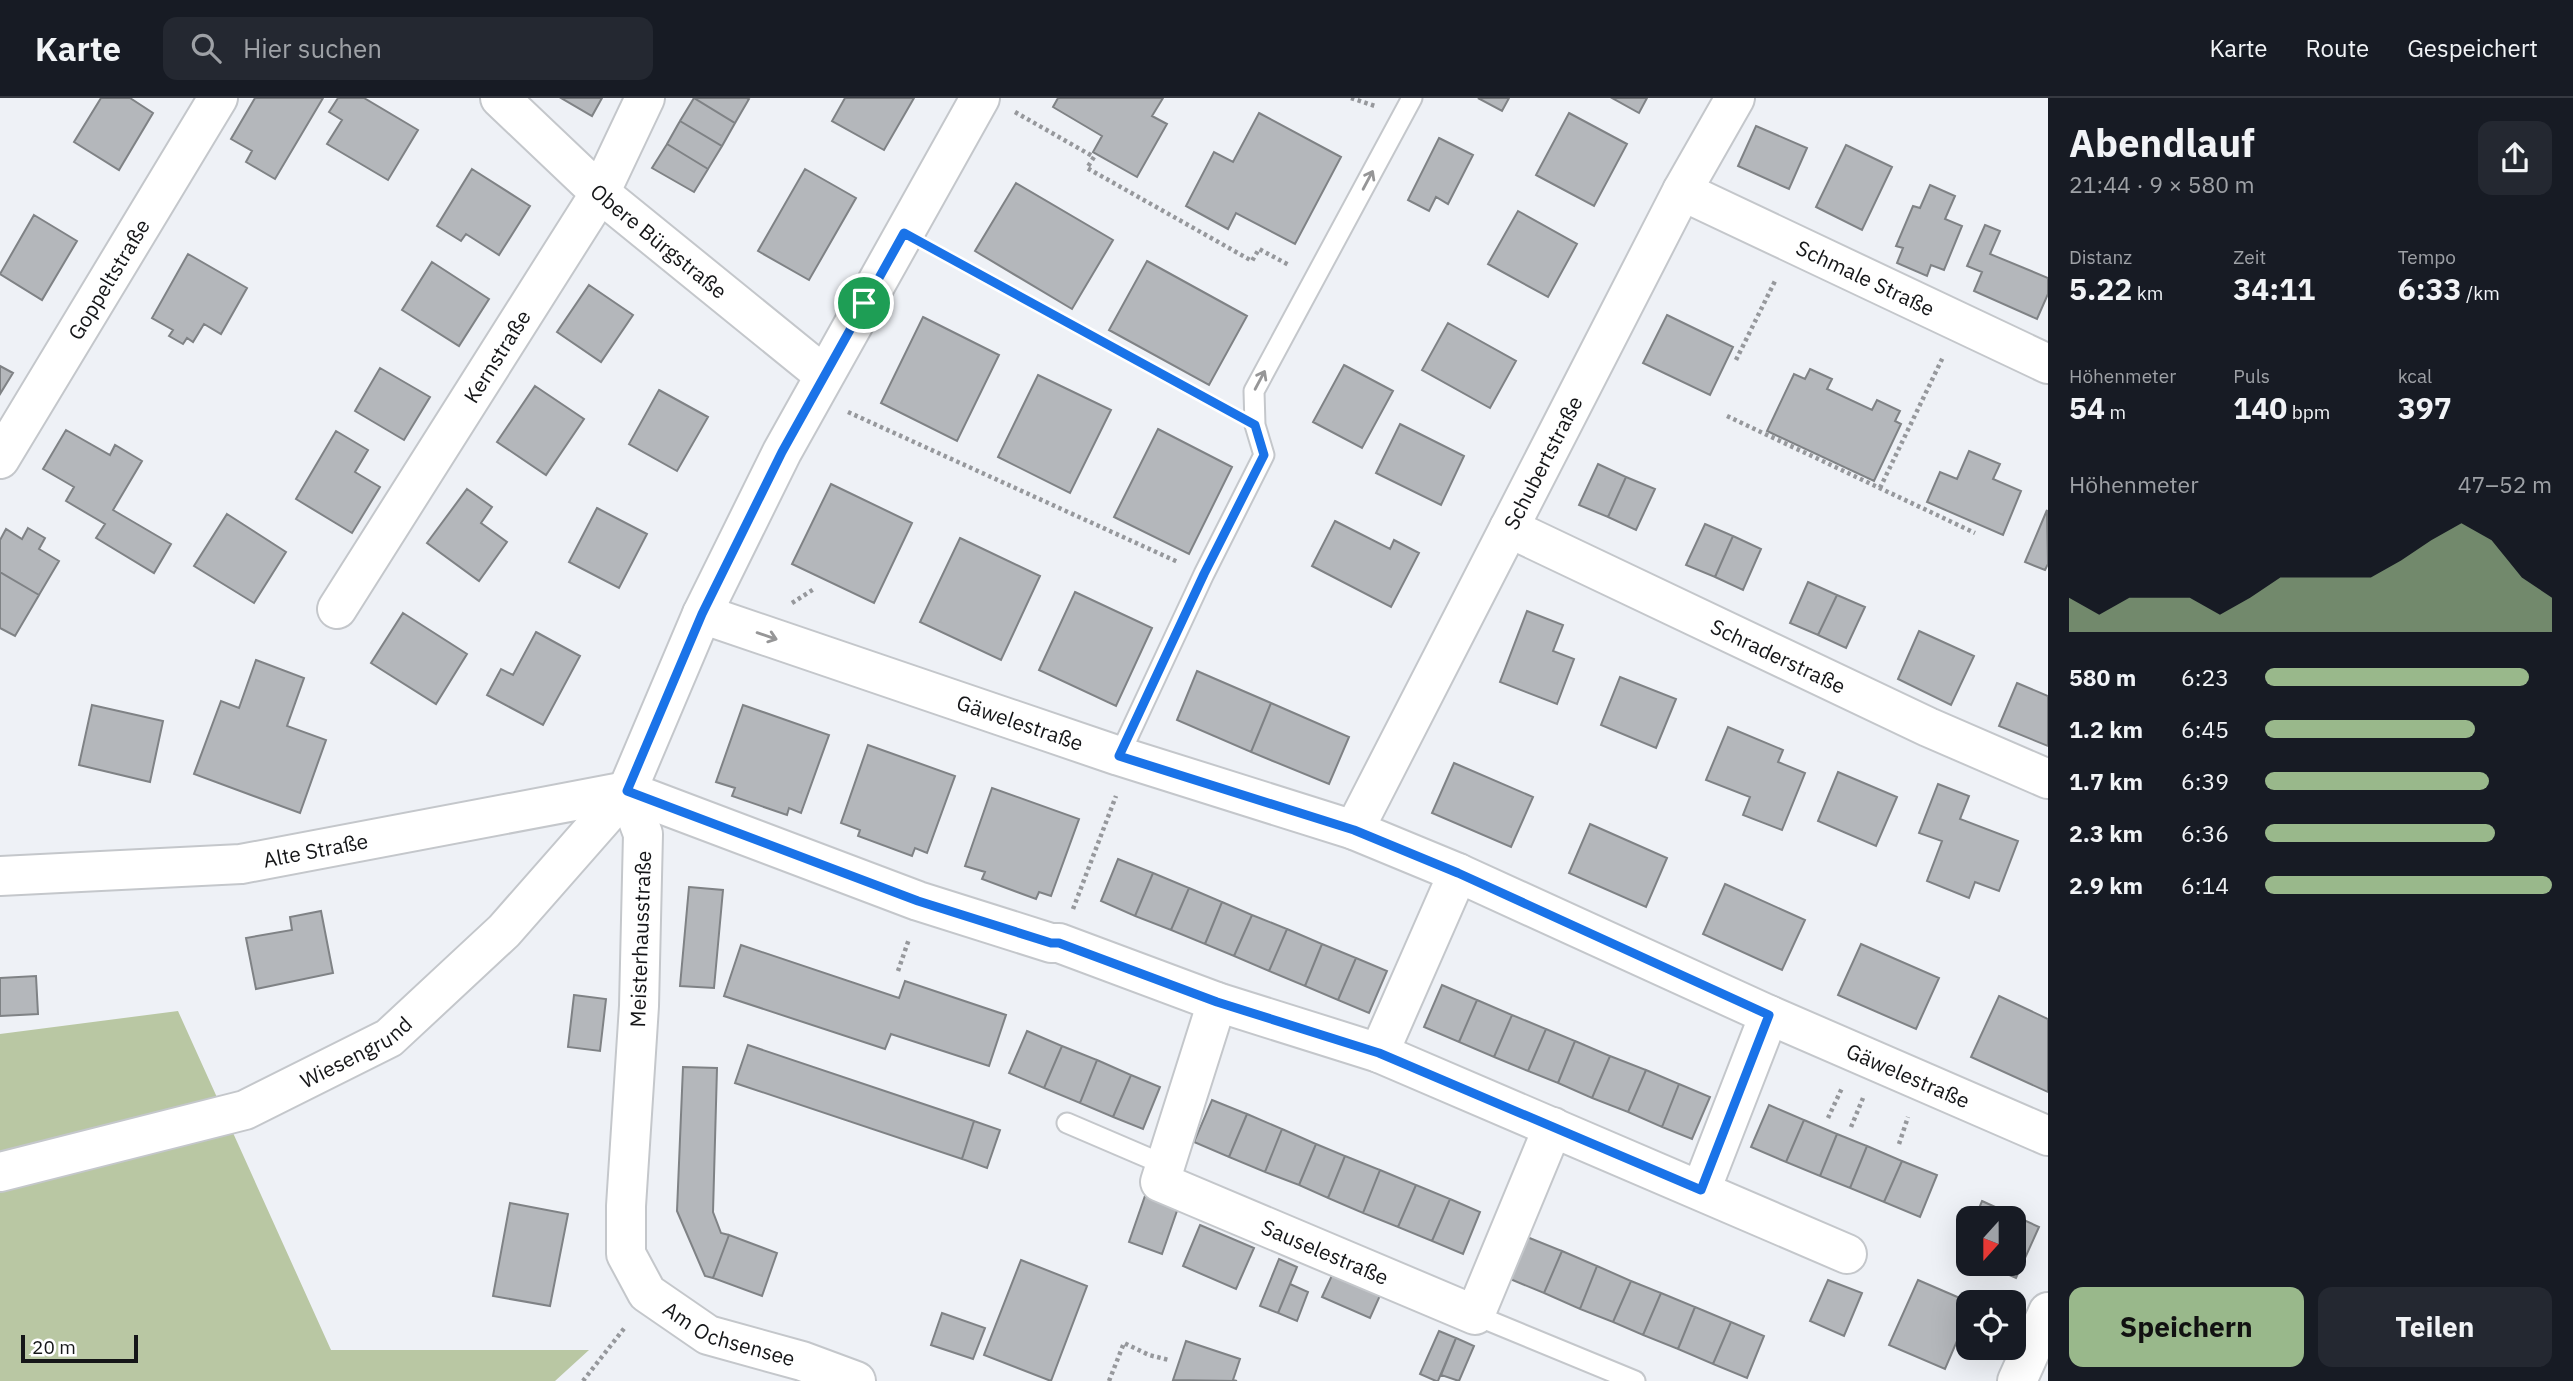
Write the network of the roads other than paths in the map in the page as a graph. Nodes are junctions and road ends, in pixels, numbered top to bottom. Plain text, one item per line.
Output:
1 (218, 98) edge
2 (500, 98) edge
3 (645, 98) edge
4 (1412, 98) edge
5 (1735, 98) edge
6 (997, 105) edge
7 (1682, 191) junction
8 (600, 193) junction
9 (2048, 364) edge
10 (818, 385) junction
11 (0, 459) edge
12 (1509, 528) junction
13 (337, 609) dead end
14 (702, 614) junction
15 (1124, 757) junction
16 (2048, 779) edge
17 (627, 791) junction
18 (1354, 830) junction
19 (1458, 873) junction
20 (0, 876) edge
21 (1217, 1002) junction
22 (1769, 1015) junction
23 (1379, 1053) junction
24 (1067, 1123) dead end
25 (1553, 1127) junction
26 (2048, 1136) edge
27 (1165, 1165) junction
28 (0, 1172) edge
29 (1701, 1190) junction
30 (1847, 1254) dead end
31 (647, 1293) joint
32 (2048, 1312) edge
33 (1475, 1315) junction
34 (856, 1381) edge
35 (1635, 1381) edge
36 (2017, 1381) edge

1 - 11 street, Goppeltstraße
2 - 8 street, Obere Bürgstraße
3 - 8 street, Kernstraße
15 -> 4 lane
5 - 7 street, Schubertstraße
6 - 10 street
7 - 9 street, Schmale Straße
7 - 12 street, Schubertstraße
8 - 10 street, Obere Bürgstraße
8 - 13 street, Kernstraße
10 - 14 street
12 - 16 street, Schraderstraße
12 - 18 street, Schubertstraße
14 -> 15 street, Gäwelestraße
14 - 17 street
15 - 18 street, Gäwelestraße
17 - 20 street, Alte Straße
17 - 21 street
17 - 28 street, Wiesengrund
17 - 31 street, Meisterhausstraße
18 - 19 street, Gäwelestraße
19 - 22 street, Gäwelestraße
19 - 23 street
21 - 23 street
21 - 27 street
22 - 26 street, Gäwelestraße
22 - 29 street
23 - 25 street
24 - 27 lane
25 - 29 street
25 - 33 street
27 - 33 street, Sauselestraße
29 - 30 street
31 - 34 street, Am Ochsensee
32 - 36 street
33 - 35 lane

